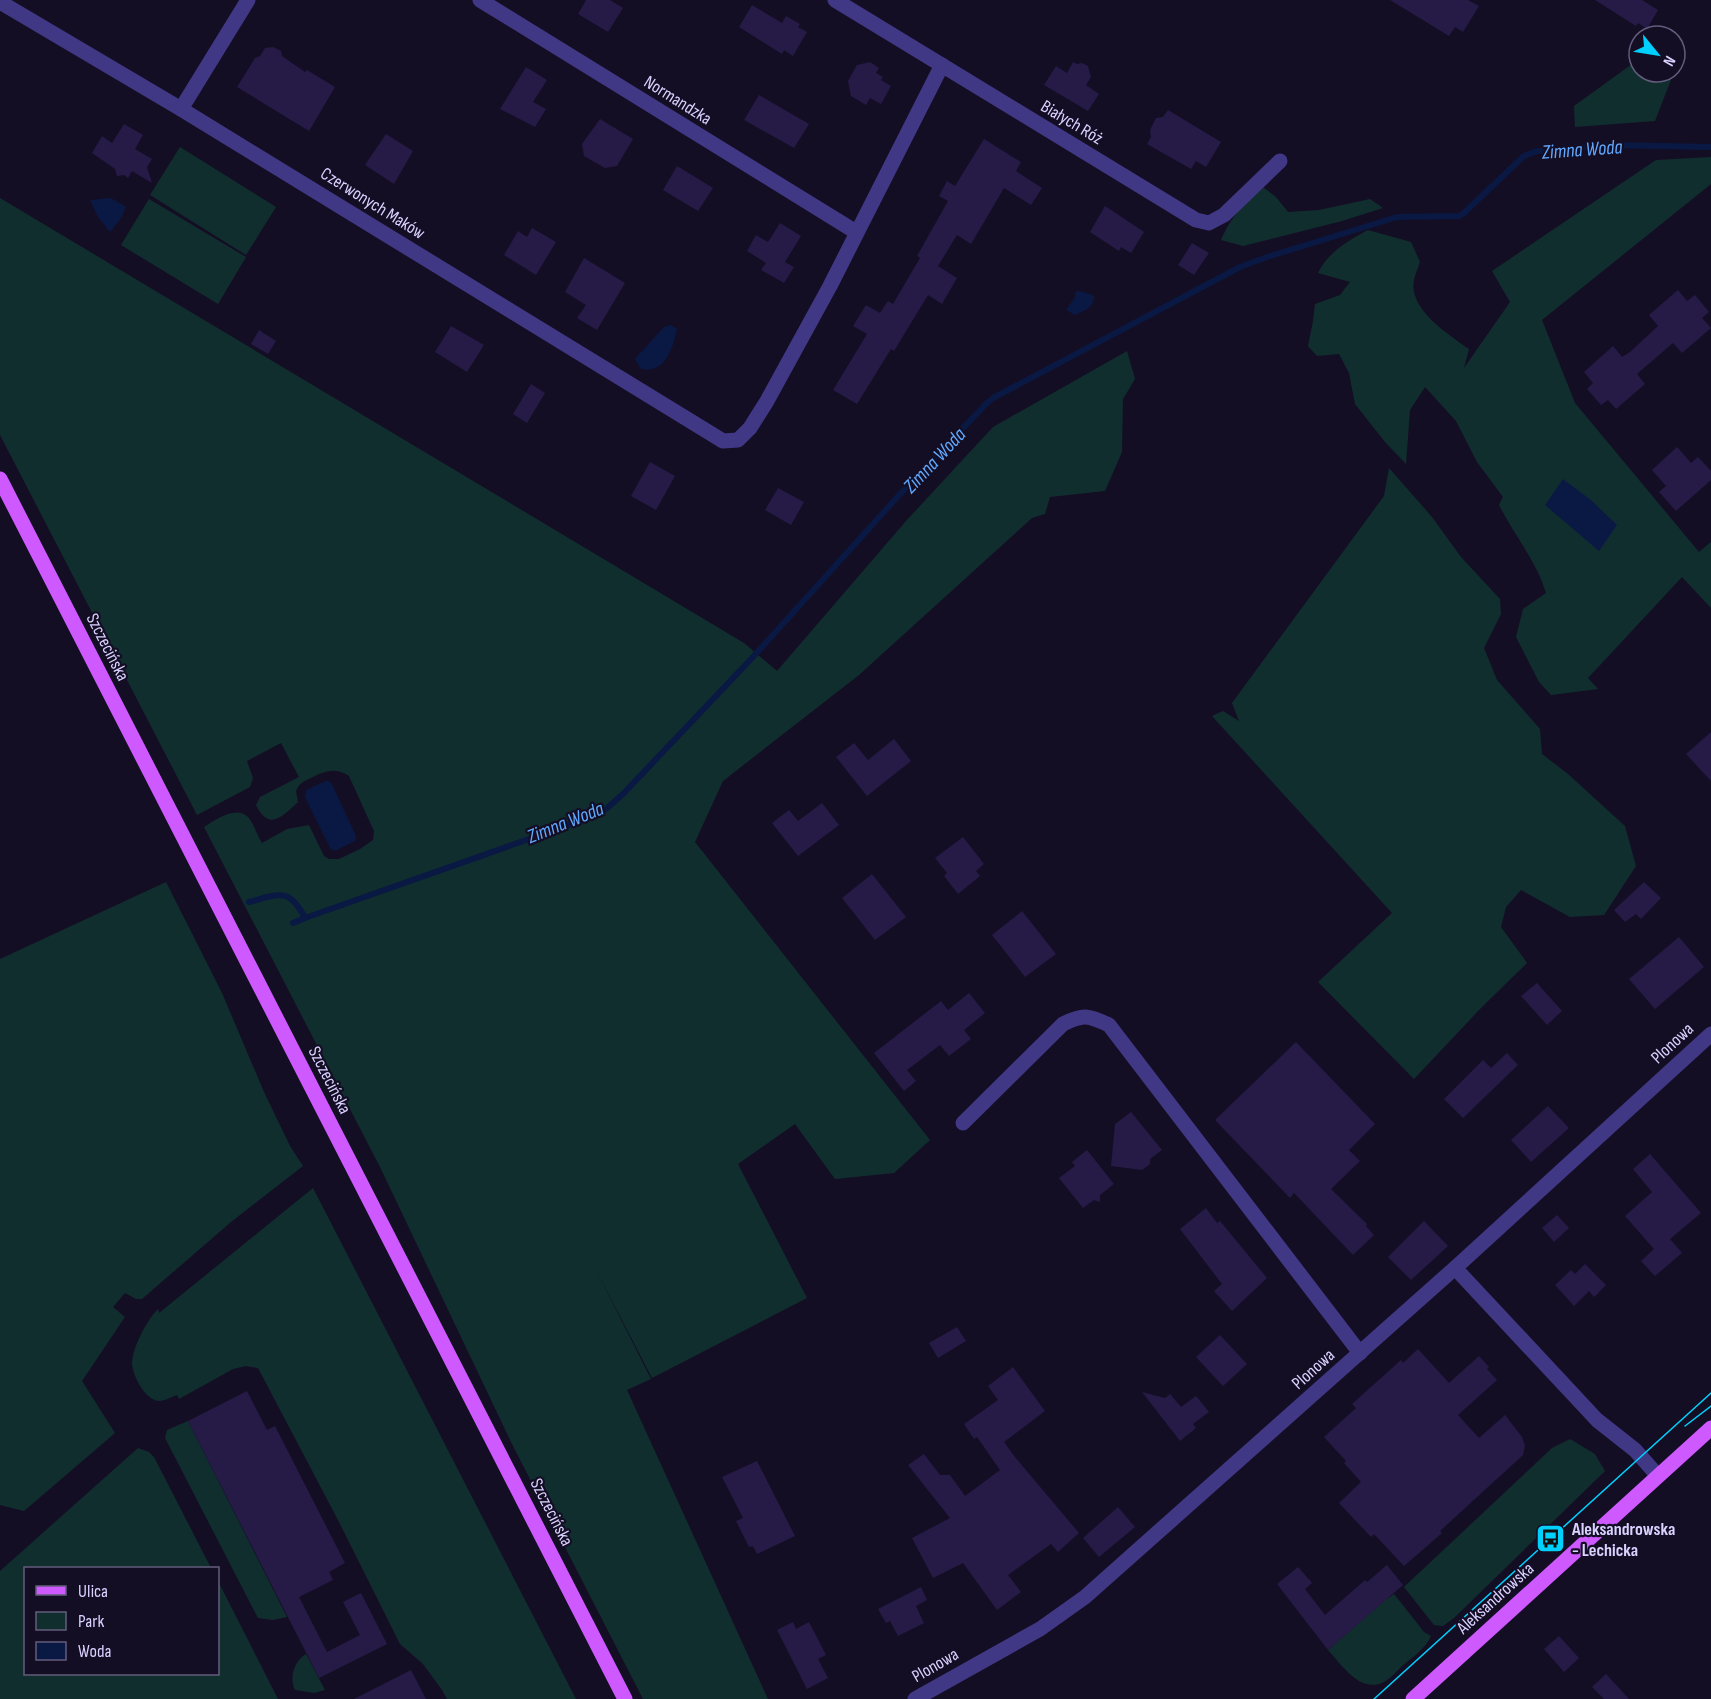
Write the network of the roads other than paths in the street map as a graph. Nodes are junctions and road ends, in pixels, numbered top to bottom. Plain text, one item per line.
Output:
1 (248, 0) edge
2 (480, 0) edge
3 (835, 0) edge
4 (0, 2) edge
5 (942, 65) junction
6 (182, 109) junction
7 (1280, 162) dead end
8 (856, 232) junction
9 (0, 479) edge
10 (1711, 1034) edge
11 (963, 1123) dead end
12 (1455, 1268) junction
13 (1360, 1353) junction
14 (1711, 1428) edge
15 (1658, 1476) junction
16 (625, 1699) edge
17 (915, 1699) edge
18 (1413, 1699) edge

1 - 6 street
2 - 8 street, Normandzka
3 - 5 street, Białych Róż
4 - 6 street, Czerwonych Maków
5 - 7 street, Białych Róż
5 - 8 street
6 - 8 street, Czerwonych Maków
9 - 16 main road, Szczecińska
10 - 12 street, Plonowa
11 - 13 street
12 - 13 street, Plonowa
12 - 15 street
13 - 17 street, Plonowa
14 - 15 main road, Aleksandrowska
15 - 18 main road, Aleksandrowska

